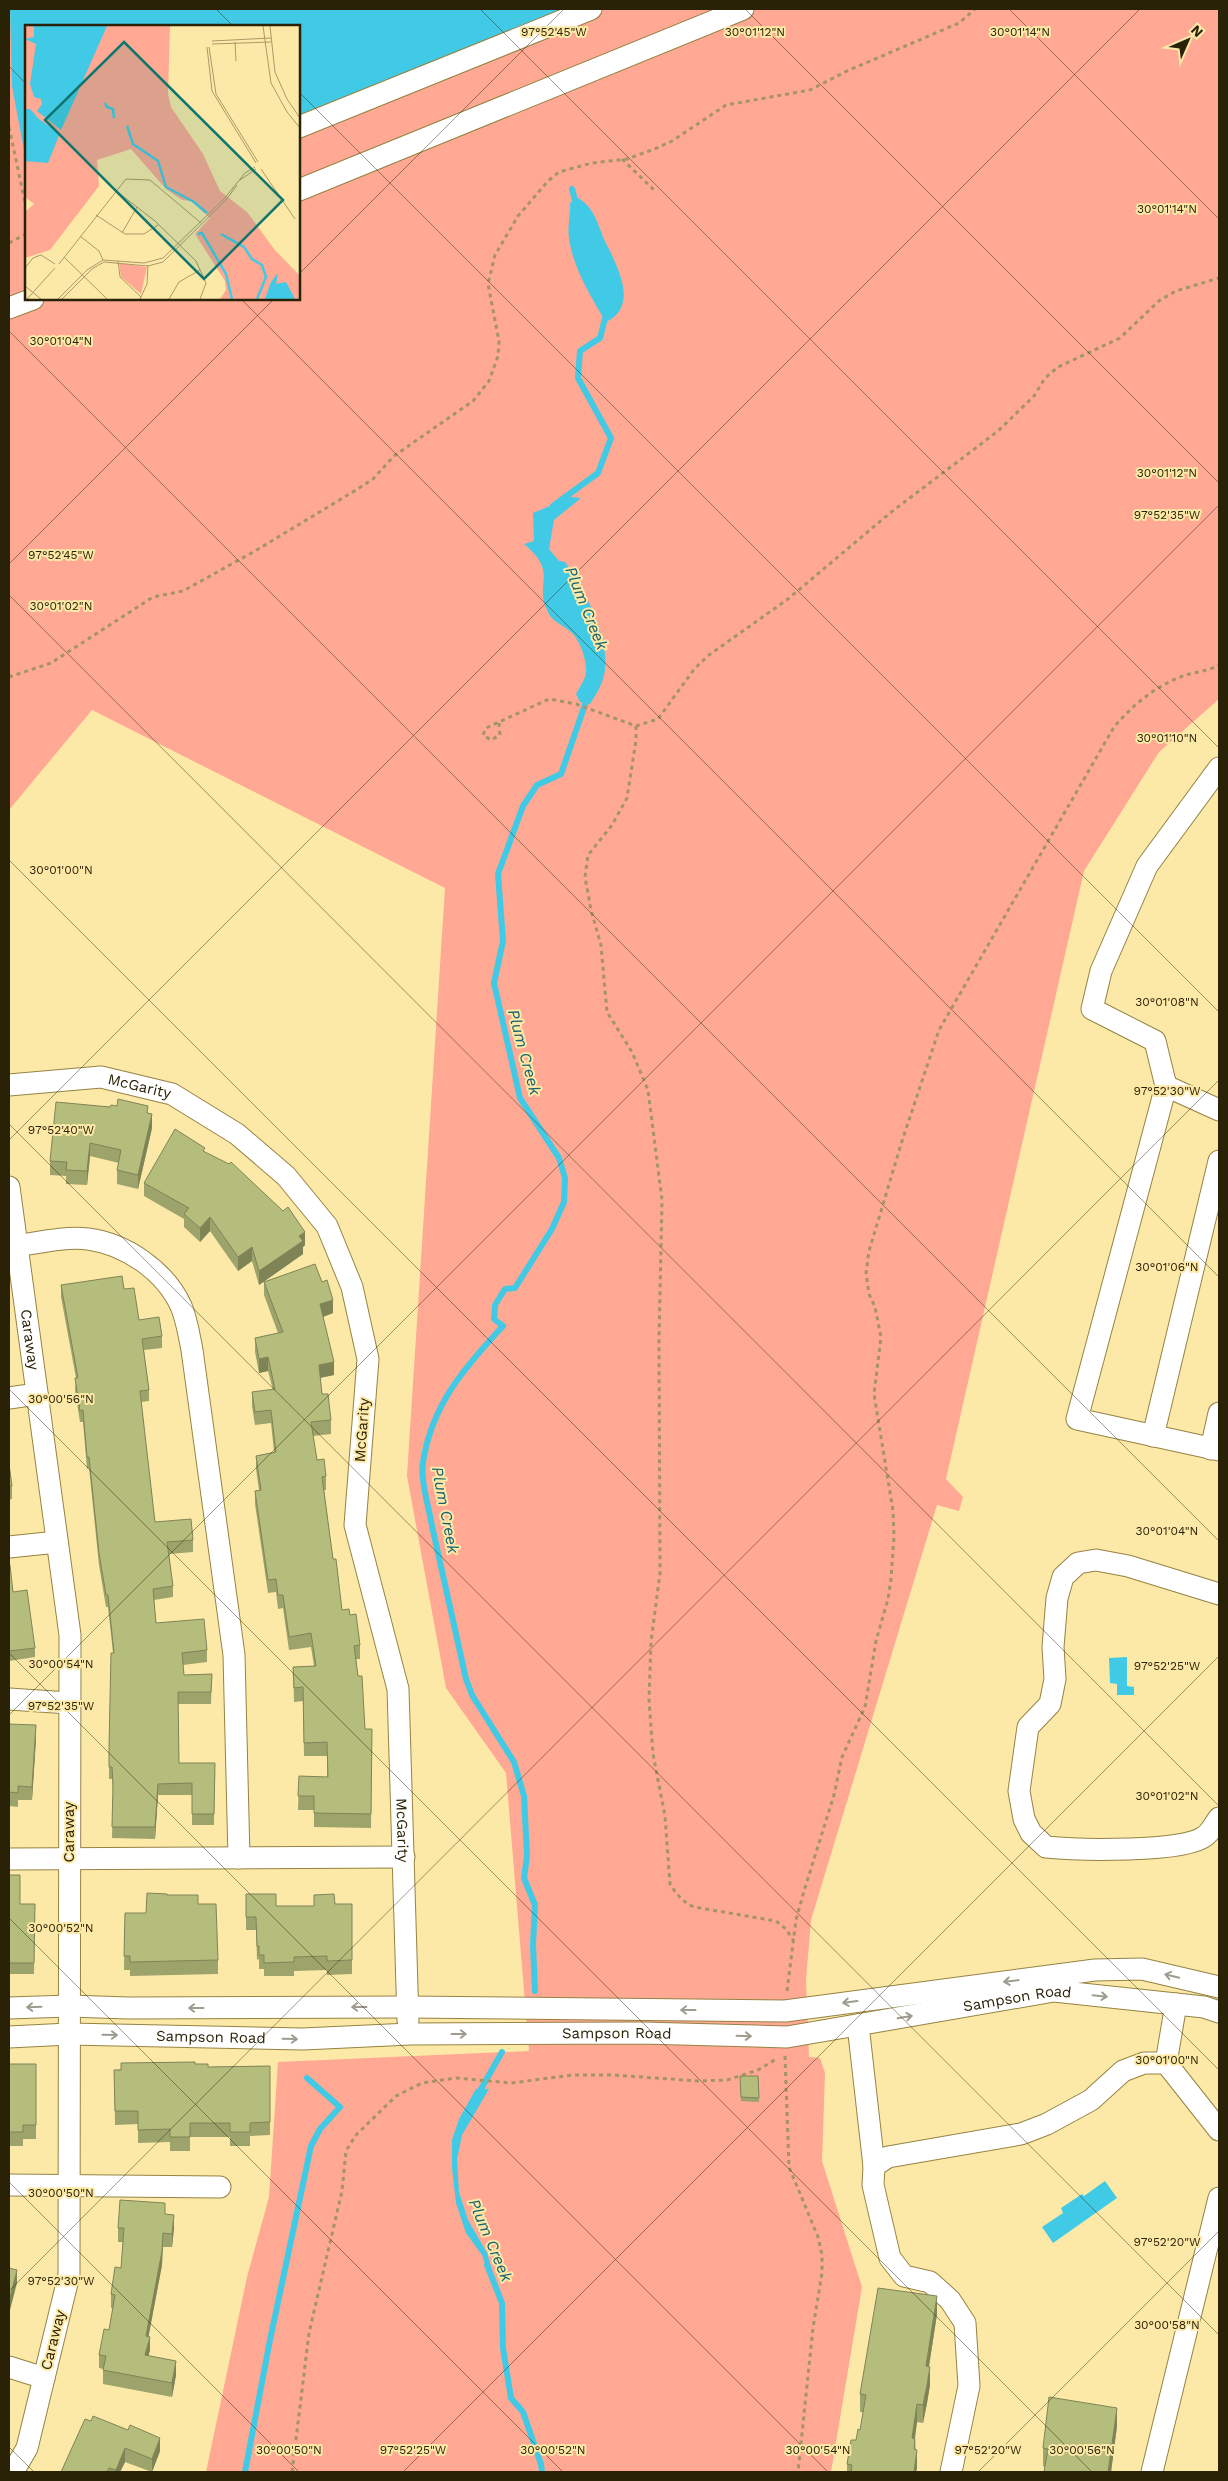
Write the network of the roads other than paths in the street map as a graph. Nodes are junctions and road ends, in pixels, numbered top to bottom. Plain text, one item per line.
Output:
1 (591, 9) edge
2 (743, 9) edge
3 (300, 127) edge
4 (300, 190) edge
5 (30, 300) edge
6 (9, 308) edge
7 (1219, 768) edge
8 (9, 1085) edge
9 (1166, 1086) junction
10 (1219, 1110) edge
11 (1219, 1161) edge
12 (9, 1187) edge
13 (13, 1247) edge
14 (37, 1394) junction
15 (9, 1398) edge
16 (1219, 1413) edge
17 (1153, 1436) junction
18 (1215, 1450) edge
19 (57, 1542) junction
20 (9, 1547) edge
21 (1219, 1594) edge
22 (9, 1699) edge
23 (70, 1703) junction
24 (1219, 1818) edge
25 (404, 1857) junction
26 (69, 1858) junction
27 (239, 1858) junction
28 (9, 1859) edge
29 (1219, 1987) edge
30 (1176, 2004) junction
31 (69, 2006) junction
32 (408, 2007) junction
33 (9, 2008) edge
34 (1219, 2012) edge
35 (858, 2025) junction
36 (69, 2034) junction
37 (410, 2034) junction
38 (9, 2037) edge
39 (1166, 2063) junction
40 (1219, 2130) edge
41 (874, 2166) junction
42 (9, 2185) edge
43 (69, 2186) junction
44 (220, 2187) dead end
45 (1219, 2198) edge
46 (9, 2367) edge
47 (44, 2378) junction
48 (13, 2472) edge
49 (951, 2472) edge
50 (1152, 2472) edge

1 - 3 street
2 - 4 street
5 - 6 street
7 - 9 street
8 - 25 street, McGarity
9 - 10 street
9 - 17 street
11 - 17 street
12 - 13 street, Caraway
13 - 14 street, Caraway
13 - 27 street
14 - 15 street
14 - 19 street, Caraway
16 - 18 street
17 - 18 street
19 - 20 street
19 - 23 street, Caraway
21 - 24 street
22 - 23 street
23 - 26 street, Caraway
25 - 27 street
25 - 32 street, McGarity
26 - 27 street
26 - 28 street
26 - 31 street, Caraway
29 -> 32 street, Sampson Road
30 - 34 street, Sampson Road
35 -> 30 street, Sampson Road
30 - 39 street
32 -> 31 street, Sampson Road
31 -> 33 street, Sampson Road
31 - 36 street, Caraway
32 - 37 street, McGarity
37 -> 35 street, Sampson Road
35 - 41 street
36 -> 37 street, Sampson Road
36 - 38 street, Sampson Road
36 - 43 street, Caraway
39 - 40 street
39 - 41 street
41 - 49 street
42 - 43 street
43 - 44 street
43 - 47 street, Caraway
45 - 50 street
46 - 47 street
47 - 48 street, Caraway

